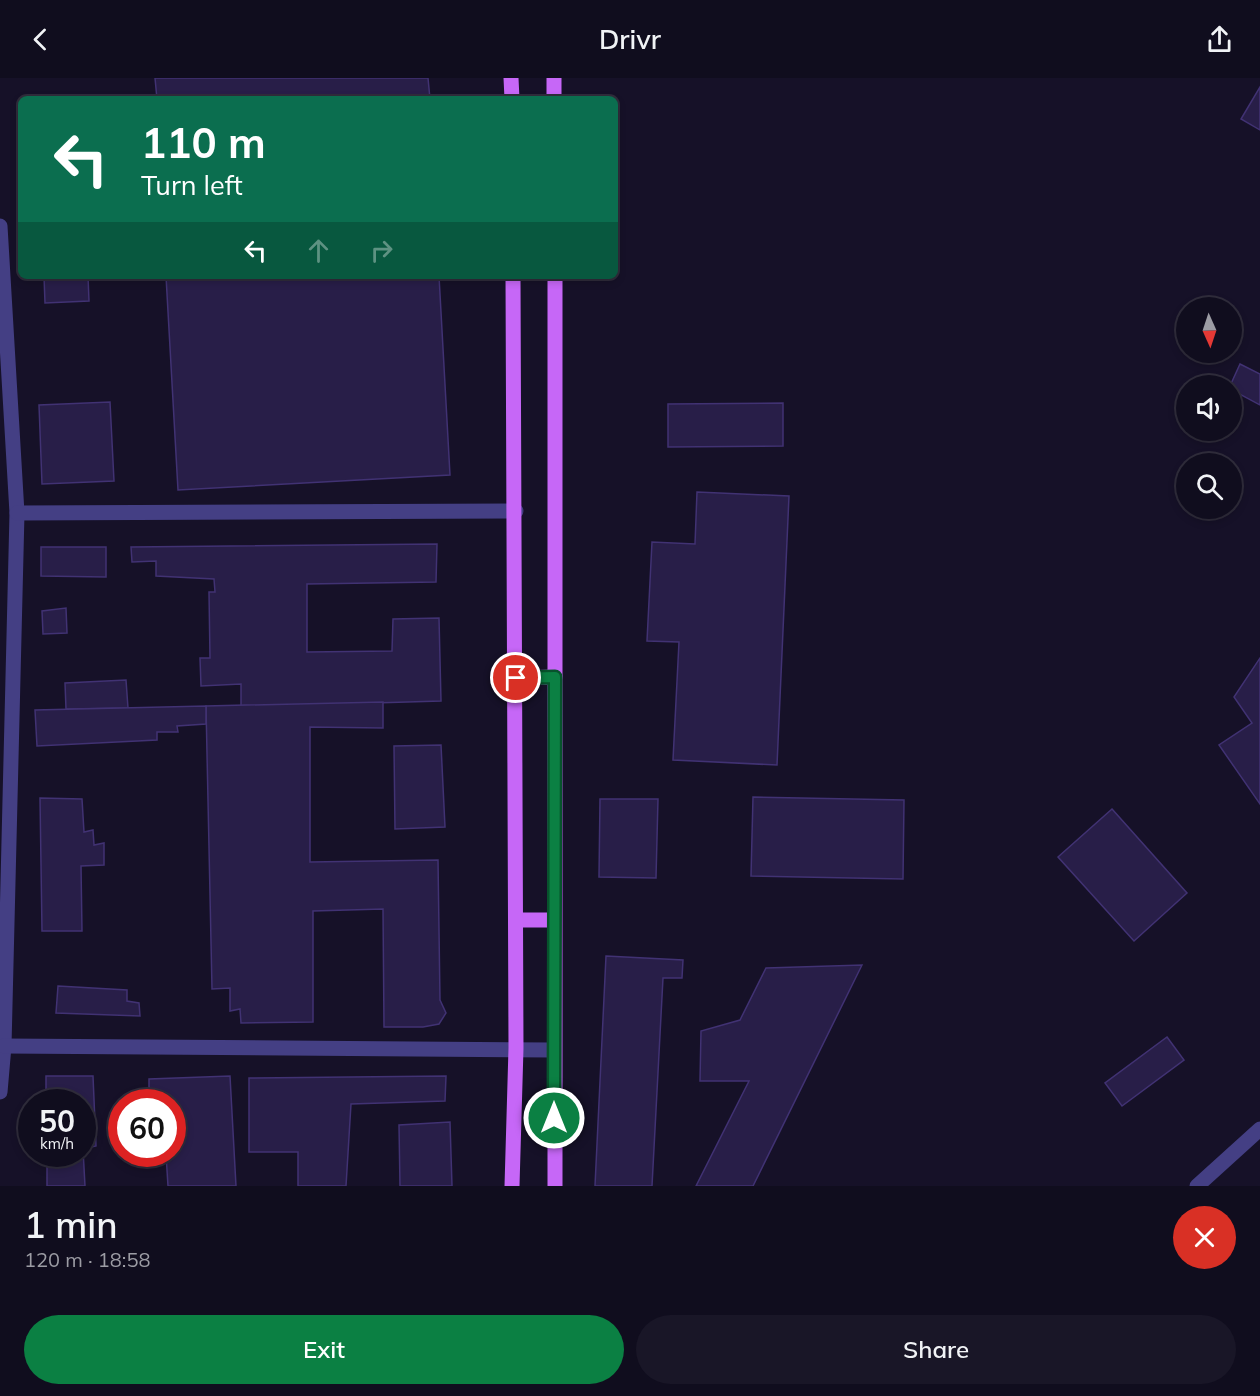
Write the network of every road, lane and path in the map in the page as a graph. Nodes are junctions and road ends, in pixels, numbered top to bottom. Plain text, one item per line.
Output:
1 (511, 78) edge
2 (554, 78) edge
3 (512, 96) edge
4 (554, 96) edge
5 (0, 226) edge
6 (513, 279) edge
7 (555, 279) edge
8 (516, 511) junction
9 (18, 513) junction
10 (555, 677) junction
11 (516, 678) junction
12 (516, 920) junction
13 (554, 920) junction
14 (4, 1046) junction
15 (516, 1048) junction
16 (554, 1050) junction
17 (0, 1092) edge
18 (1260, 1129) edge
19 (512, 1186) edge
20 (555, 1186) edge
21 (1197, 1186) edge

1 - 3 main road
2 - 4 main road
5 - 9 street
6 - 8 main road
7 - 10 main road
8 - 9 street
8 - 11 main road
9 - 14 street
10 - 11 main road
10 - 13 main road
11 - 12 main road
12 - 13 main road
12 - 15 main road
13 - 16 main road
14 - 15 street
14 - 17 street
15 - 16 street
15 - 19 main road
16 - 20 main road
18 - 21 street

